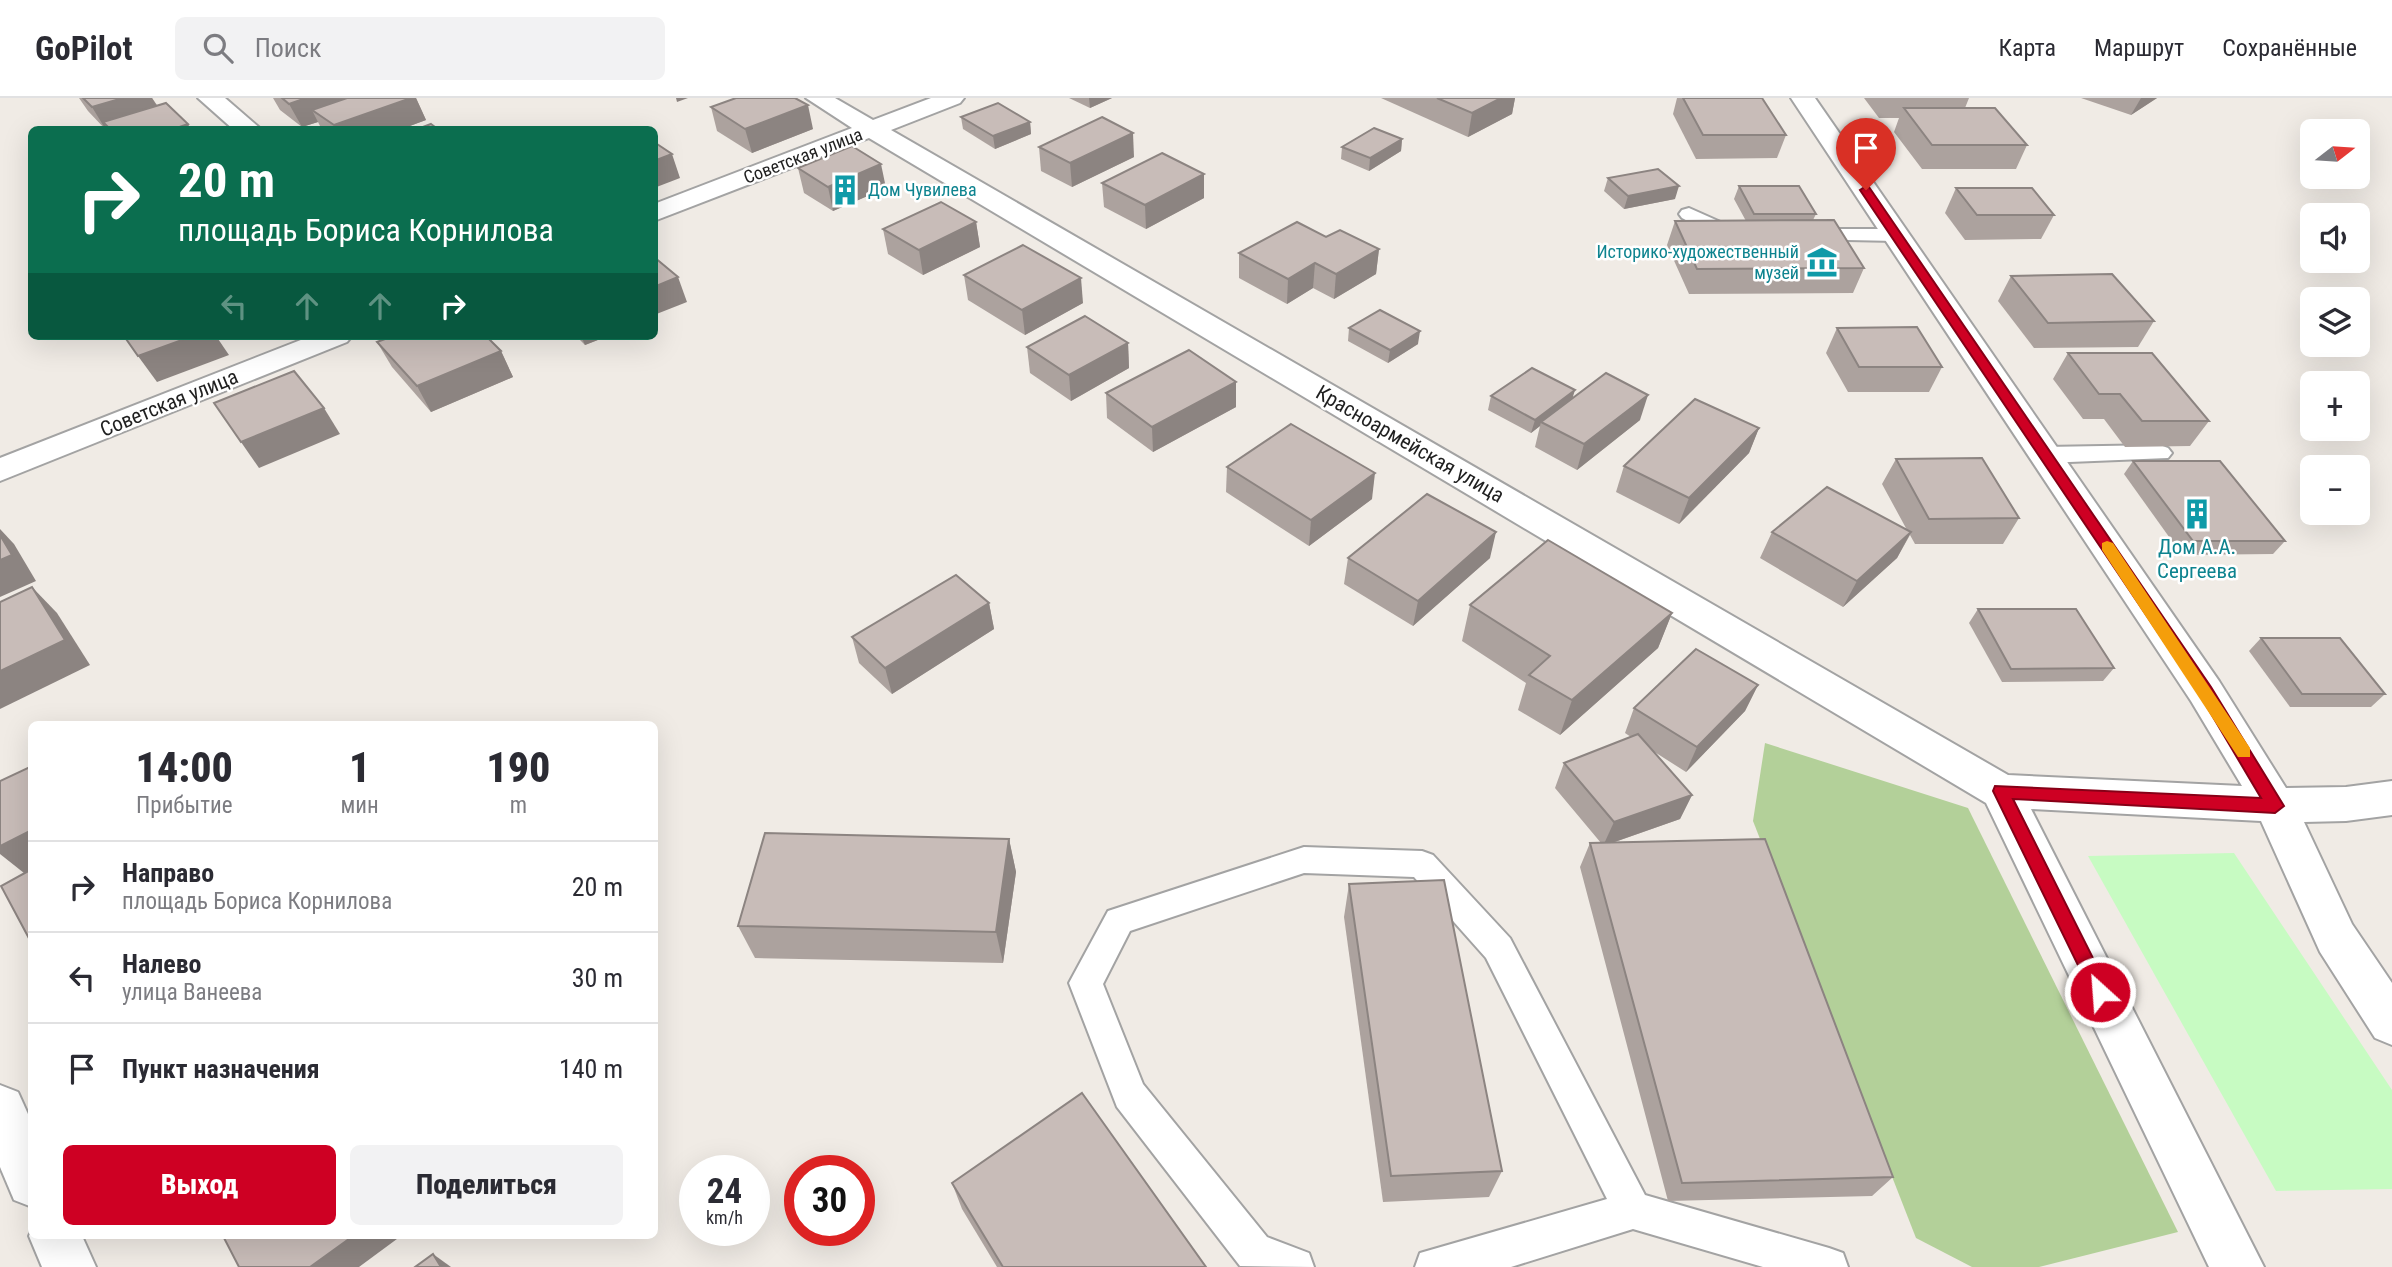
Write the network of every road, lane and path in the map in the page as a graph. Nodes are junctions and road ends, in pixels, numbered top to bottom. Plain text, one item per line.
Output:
1 (210, 98) edge
2 (818, 98) edge
3 (952, 98) edge
4 (1803, 98) edge
5 (245, 126) edge
6 (874, 129) junction
7 (658, 211) edge
8 (1689, 214) dead end
9 (1779, 235) edge
10 (1896, 235) junction
11 (1755, 236) edge
12 (327, 340) edge
13 (2160, 453) dead end
14 (2045, 455) junction
15 (0, 470) edge
16 (2001, 791) junction
17 (2392, 798) edge
18 (2275, 806) junction
19 (2392, 1023) edge
20 (0, 1109) edge
21 (28, 1173) edge
22 (1633, 1210) junction
23 (56, 1239) edge
24 (69, 1267) edge
25 (1295, 1267) edge
26 (1434, 1267) edge
27 (1829, 1267) edge
28 (2237, 1267) edge

1 - 5 street
2 - 6 street, Красноармейская улица
3 - 6 street, Советская улица
4 - 10 street
6 - 7 street, Советская улица
6 - 16 street, Красноармейская улица
8 - 11 lane
9 - 10 lane
10 - 14 street
12 - 15 street, Советская улица
13 - 14 lane
14 - 18 street
16 - 18 street
16 - 28 street
17 - 18 street
18 - 19 street
20 - 21 street
22 - 25 lane
22 - 26 lane
22 - 27 lane
23 - 24 street

